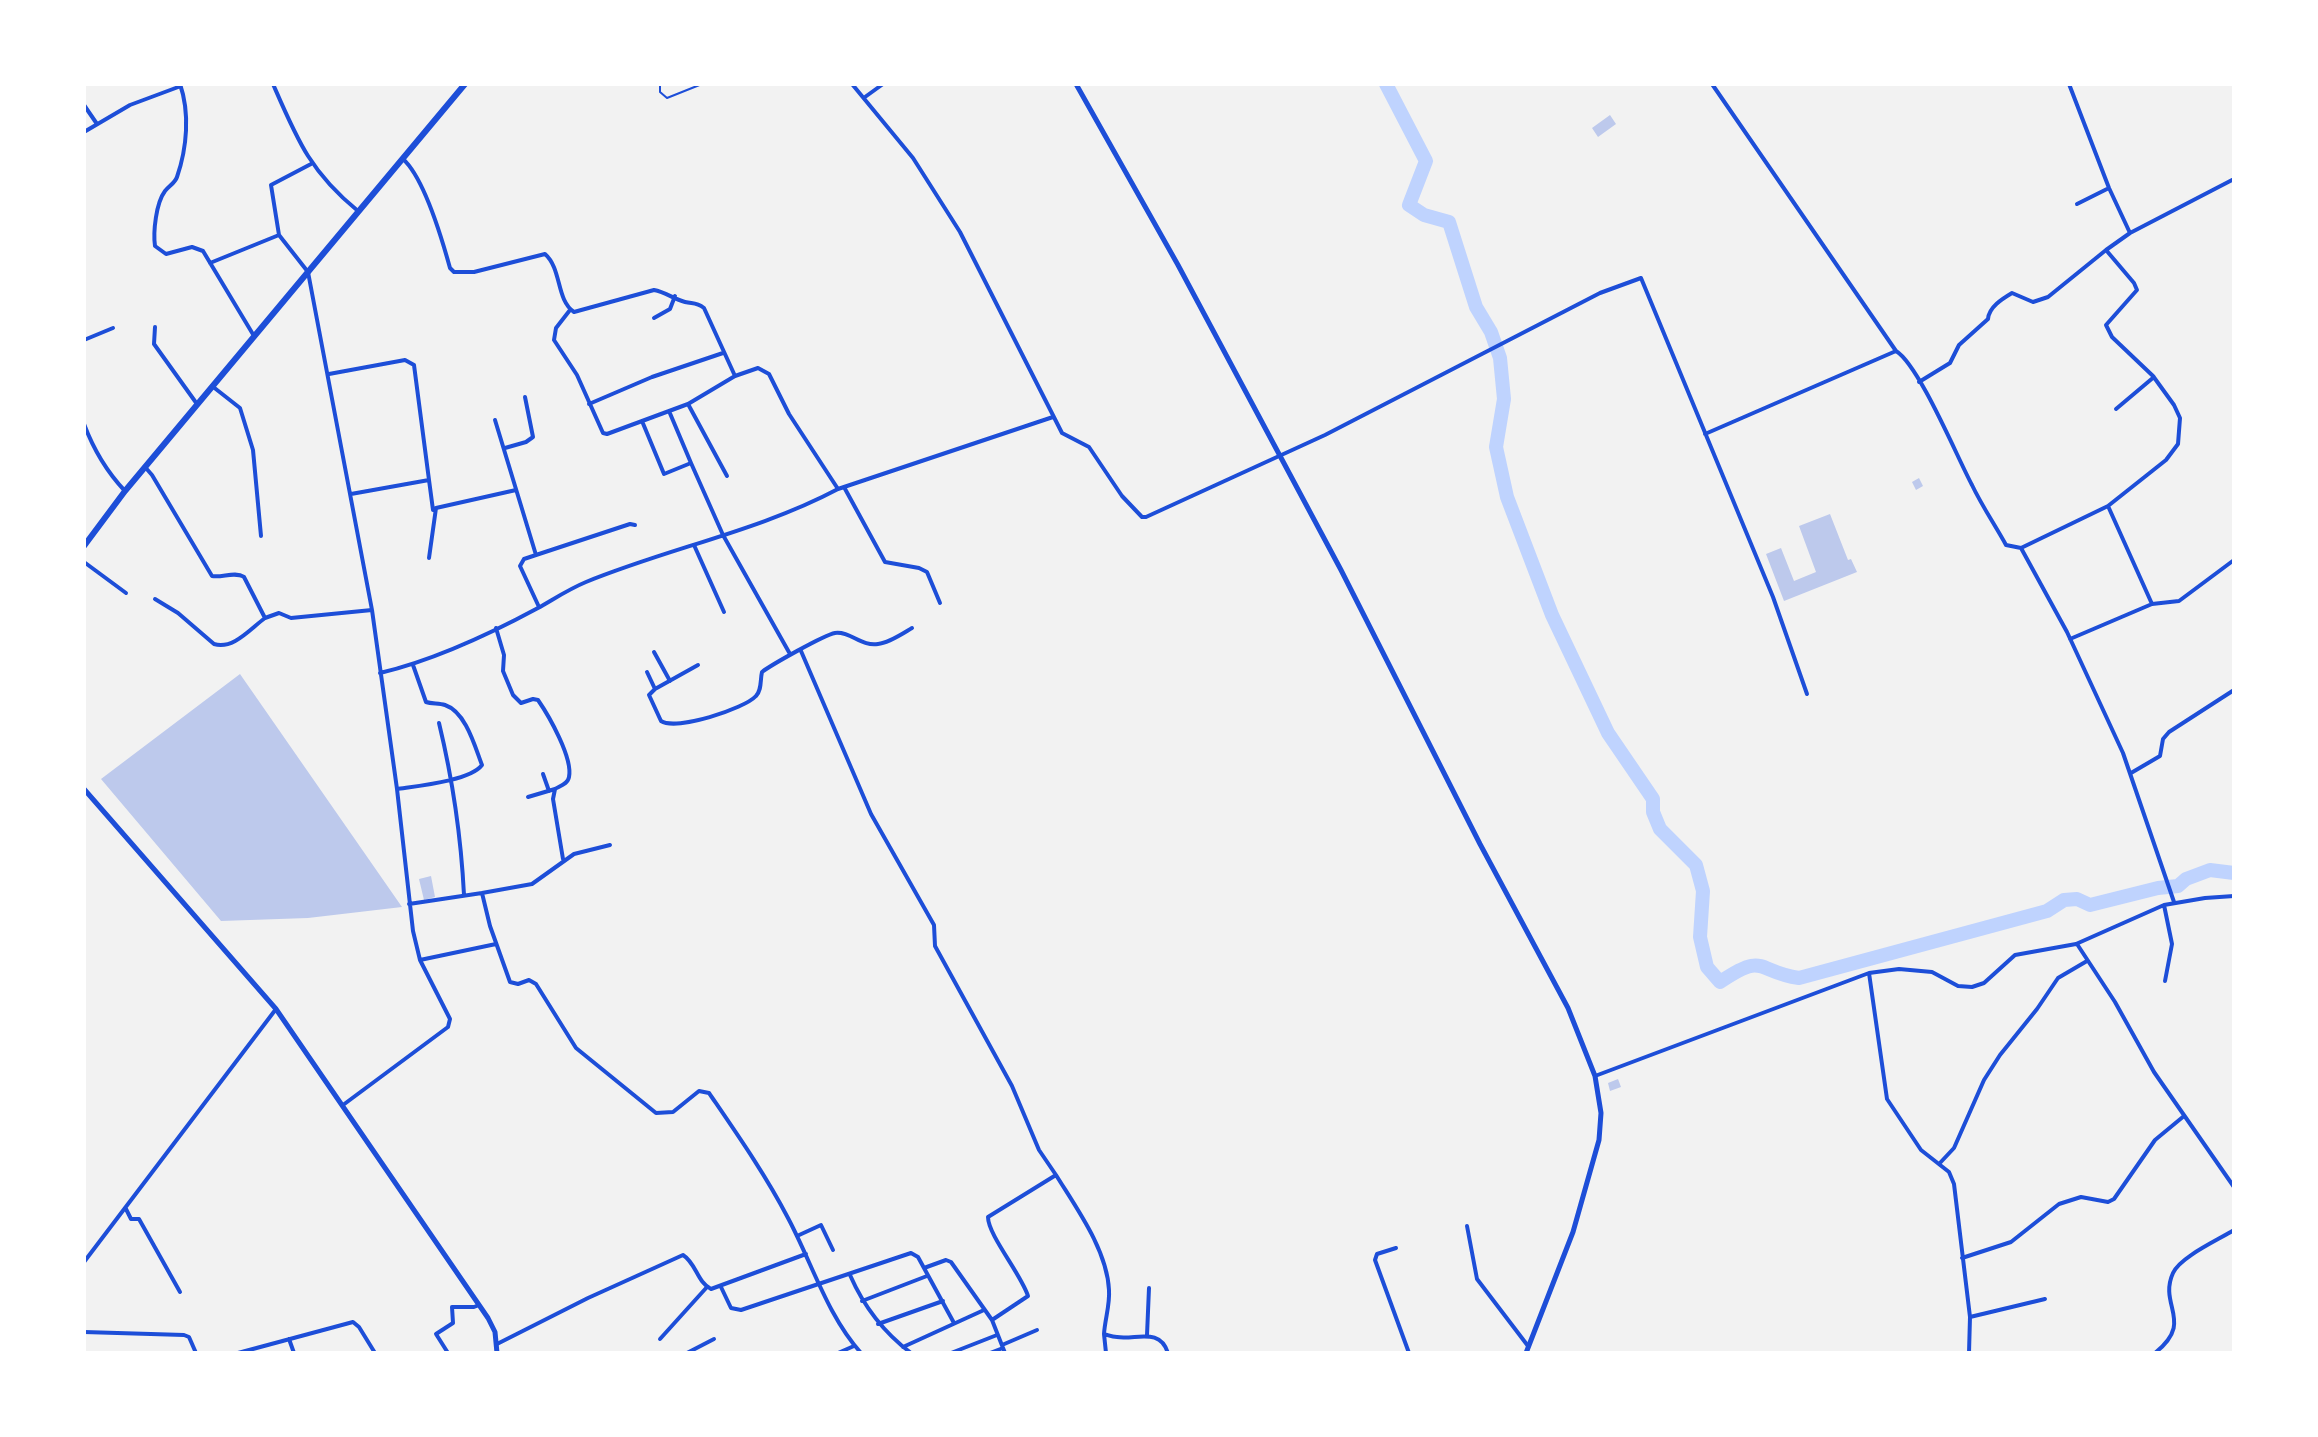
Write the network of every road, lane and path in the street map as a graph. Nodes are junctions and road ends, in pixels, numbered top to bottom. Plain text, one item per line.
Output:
1 (273, 84) edge
2 (465, 84) edge
3 (660, 84) edge
4 (702, 84) edge
5 (852, 84) edge
6 (883, 84) edge
7 (1076, 84) edge
8 (1712, 84) edge
9 (2069, 84) edge
10 (180, 85) edge
11 (865, 97) junction
12 (84, 105) edge
13 (97, 124) junction
14 (84, 132) edge
15 (403, 159) junction
16 (311, 164) junction
17 (2234, 179) edge
18 (2109, 188) junction
19 (2077, 204) dead end
20 (358, 211) junction
21 (2130, 233) junction
22 (279, 235) junction
23 (2106, 250) junction
24 (210, 263) junction
25 (308, 272) junction
26 (675, 296) junction
27 (570, 310) junction
28 (654, 318) dead end
29 (155, 327) dead end
30 (113, 328) dead end
31 (254, 336) junction
32 (84, 340) edge
33 (1896, 351) junction
34 (723, 353) junction
35 (329, 374) junction
36 (735, 376) junction
37 (2154, 377) junction
38 (1919, 382) junction
39 (212, 386) junction
40 (525, 397) dead end
41 (197, 404) junction
42 (589, 404) junction
43 (688, 404) junction
44 (2116, 409) dead end
45 (669, 411) junction
46 (1053, 417) junction
47 (495, 420) dead end
48 (642, 421) junction
49 (84, 424) edge
50 (1705, 434) junction
51 (505, 448) junction
52 (1279, 454) junction
53 (691, 463) junction
54 (144, 467) junction
55 (727, 476) dead end
56 (429, 480) junction
57 (844, 487) junction
58 (517, 489) junction
59 (838, 489) junction
60 (125, 491) junction
61 (351, 494) junction
62 (2108, 506) junction
63 (434, 512) junction
64 (635, 525) dead end
65 (723, 535) junction
66 (261, 536) dead end
67 (694, 545) junction
68 (84, 546) edge
69 (2021, 548) junction
70 (536, 555) junction
71 (429, 558) dead end
72 (2234, 560) edge
73 (84, 562) edge
74 (126, 593) dead end
75 (155, 599) dead end
76 (940, 603) dead end
77 (2152, 604) junction
78 (539, 607) junction
79 (372, 610) junction
80 (724, 612) dead end
81 (265, 618) junction
82 (496, 628) junction
83 (912, 628) dead end
84 (2070, 639) junction
85 (801, 651) junction
86 (654, 652) dead end
87 (790, 654) junction
88 (413, 665) junction
89 (698, 665) dead end
90 (647, 672) dead end
91 (380, 673) junction
92 (670, 681) junction
93 (655, 689) junction
94 (2234, 690) edge
95 (1807, 694) dead end
96 (439, 723) dead end
97 (2131, 773) junction
98 (543, 774) dead end
99 (453, 779) junction
100 (84, 789) edge
101 (397, 789) junction
102 (555, 789) junction
103 (549, 791) junction
104 (528, 797) dead end
105 (610, 845) dead end
106 (563, 859) junction
107 (482, 893) junction
108 (464, 895) junction
109 (2234, 896) edge
110 (2174, 902) junction
111 (409, 904) junction
112 (2164, 905) junction
113 (497, 944) junction
114 (2076, 944) junction
115 (420, 960) junction
116 (2087, 961) junction
117 (1869, 973) junction
118 (2165, 981) dead end
119 (276, 1009) junction
120 (1595, 1076) junction
121 (343, 1105) junction
122 (2184, 1116) junction
123 (1939, 1164) junction
124 (1056, 1175) junction
125 (2234, 1187) edge
126 (126, 1209) junction
127 (1467, 1226) dead end
128 (2234, 1230) edge
129 (797, 1236) junction
130 (1396, 1248) dead end
131 (833, 1250) dead end
132 (806, 1254) junction
133 (1962, 1258) junction
134 (84, 1262) edge
135 (924, 1268) junction
136 (850, 1275) junction
137 (927, 1276) junction
138 (820, 1283) junction
139 (721, 1286) junction
140 (707, 1287) junction
141 (1149, 1288) dead end
142 (180, 1292) dead end
143 (2045, 1299) dead end
144 (862, 1301) junction
145 (943, 1301) junction
146 (477, 1303) junction
147 (984, 1310) junction
148 (1970, 1317) junction
149 (992, 1320) junction
150 (954, 1323) junction
151 (878, 1324) junction
152 (1037, 1330) dead end
153 (84, 1332) edge
154 (998, 1334) junction
155 (1104, 1334) junction
156 (1147, 1335) junction
157 (289, 1339) junction
158 (660, 1339) dead end
159 (714, 1339) dead end
160 (497, 1344) junction
161 (854, 1346) junction
162 (903, 1347) junction
163 (1003, 1348) edge
164 (1527, 1350) edge
165 (196, 1353) edge
166 (238, 1353) edge
167 (294, 1353) edge
168 (375, 1353) edge
169 (448, 1353) edge
170 (497, 1353) edge
171 (687, 1353) edge
172 (786, 1353) edge
173 (792, 1353) edge
174 (838, 1353) edge
175 (861, 1353) edge
176 (911, 1353) edge
177 (951, 1353) edge
178 (990, 1353) edge
179 (1106, 1353) edge
180 (1168, 1353) edge
181 (1409, 1353) edge
182 (1969, 1353) edge
183 (2155, 1353) edge

1 - 16 street
2 - 15 highway
3 - 4 lane
5 - 11 street
6 - 11 street
7 - 52 street
8 - 33 street
9 - 18 street
10 - 13 street
10 - 24 street
11 - 46 street
12 - 13 street
13 - 14 street
15 - 20 highway
15 - 27 street
16 - 20 street
16 - 22 street
17 - 21 street
18 - 19 street
18 - 21 street
20 - 25 highway
21 - 23 street
22 - 24 street
22 - 25 street
23 - 37 street
23 - 38 street
24 - 31 street
25 - 31 highway
25 - 35 street
26 - 27 street
26 - 28 street
26 - 34 street
27 - 42 street
29 - 41 street
30 - 32 street
31 - 39 highway
33 - 38 street
33 - 50 street
34 - 36 street
34 - 42 street
35 - 56 street
35 - 61 street
36 - 43 street
36 - 59 street
37 - 44 street
37 - 62 street
38 - 69 street
39 - 41 highway
39 - 66 street
40 - 51 street
41 - 54 highway
42 - 48 street
43 - 45 street
43 - 55 street
45 - 48 street
45 - 53 street
46 - 52 street
46 - 57 street
47 - 51 street
48 - 53 street
49 - 60 street
50 - 52 street
50 - 95 street
51 - 58 street
52 - 120 street
53 - 65 street
54 - 60 highway
54 - 81 street
56 - 61 street
56 - 63 street
57 - 59 street
57 - 76 street
58 - 63 street
58 - 70 street
59 - 65 street
60 - 68 highway
61 - 79 street
62 - 69 street
62 - 77 street
63 - 71 street
64 - 70 street
65 - 67 street
65 - 87 street
67 - 78 street
67 - 80 street
69 - 84 street
70 - 78 street
72 - 77 street
73 - 74 street
75 - 81 street
77 - 84 street
78 - 82 street
79 - 81 street
79 - 91 street
82 - 88 street
82 - 102 street
83 - 85 street
84 - 97 street
85 - 87 street
85 - 124 street
86 - 92 street
87 - 93 street
88 - 91 street
88 - 99 street
89 - 92 street
90 - 93 street
91 - 101 street
92 - 93 street
94 - 97 street
96 - 99 street
97 - 110 street
98 - 103 street
99 - 101 street
99 - 108 street
100 - 119 street
101 - 111 street
102 - 103 street
102 - 106 street
103 - 104 street
105 - 106 street
106 - 107 street
107 - 108 street
107 - 113 street
108 - 111 street
109 - 110 street
110 - 112 street
111 - 115 street
112 - 114 street
112 - 118 street
113 - 115 street
113 - 129 street
114 - 116 street
114 - 117 street
115 - 121 street
116 - 122 street
116 - 123 street
117 - 120 street
117 - 123 street
119 - 121 street
119 - 126 street
120 - 164 street
121 - 146 street
122 - 125 street
122 - 133 street
123 - 133 street
124 - 149 street
124 - 155 street
126 - 134 street
126 - 142 street
127 - 164 street
128 - 183 street
129 - 131 street
129 - 132 street
130 - 181 street
132 - 138 street
132 - 139 street
133 - 148 street
135 - 136 street
135 - 137 street
135 - 147 street
136 - 138 street
136 - 144 street
137 - 144 street
137 - 145 street
138 - 139 street
138 - 161 street
139 - 140 street
140 - 158 street
140 - 160 street
141 - 156 street
143 - 148 street
144 - 151 street
145 - 150 street
145 - 151 street
146 - 160 street
146 - 169 street
147 - 149 street
147 - 150 street
148 - 182 street
149 - 154 street
150 - 162 street
151 - 162 street
152 - 163 street
153 - 165 street
154 - 163 street
154 - 177 street
155 - 156 street
155 - 179 street
156 - 180 street
157 - 166 street
157 - 167 street
157 - 168 street
159 - 171 street
160 - 170 street
161 - 174 street
161 - 175 street
162 - 176 street
163 - 178 street
172 - 173 street

